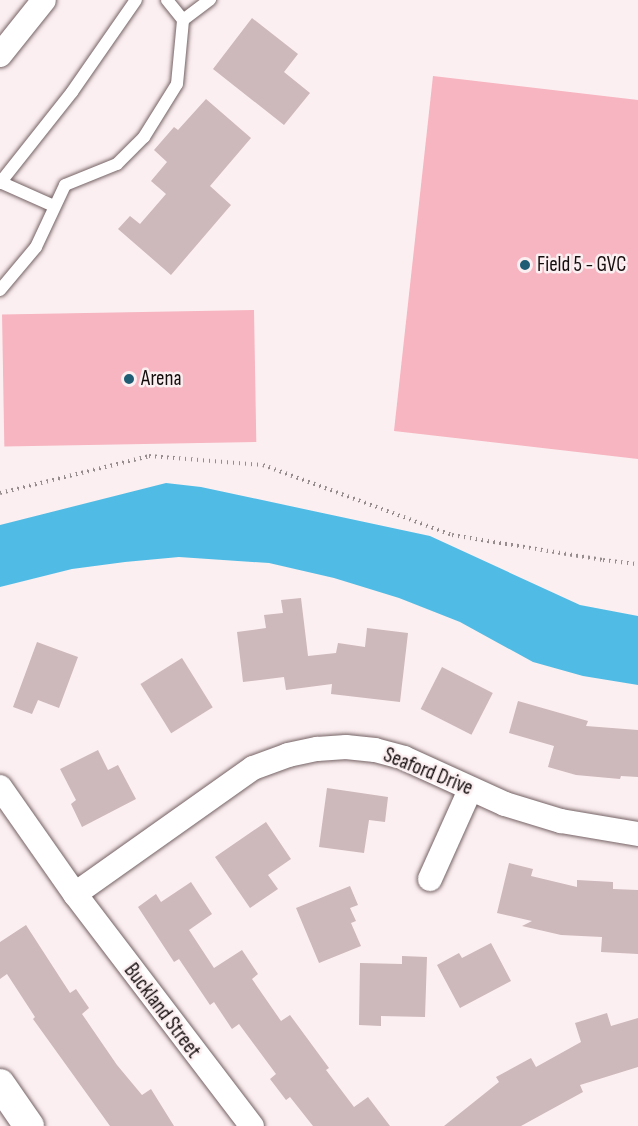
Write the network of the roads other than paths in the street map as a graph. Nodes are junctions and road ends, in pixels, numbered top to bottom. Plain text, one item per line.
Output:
1 (44, 0) edge
2 (136, 0) edge
3 (167, 0) edge
4 (210, 0) edge
5 (183, 20) junction
6 (0, 55) edge
7 (0, 182) edge
8 (54, 206) junction
9 (0, 290) edge
10 (0, 787) edge
11 (470, 790) junction
12 (638, 834) edge
13 (430, 879) dead end
14 (75, 894) junction
15 (0, 1084) edge
16 (29, 1126) edge
17 (252, 1126) edge

1 - 6 street
2 - 7 lane
3 - 5 lane
4 - 5 lane
5 - 8 lane
7 - 8 lane
8 - 9 lane
10 - 14 street, Buckland Street
11 - 12 street, Seaford Drive
11 - 13 street
11 - 14 street, Seaford Drive
14 - 17 street, Buckland Street
15 - 16 street

